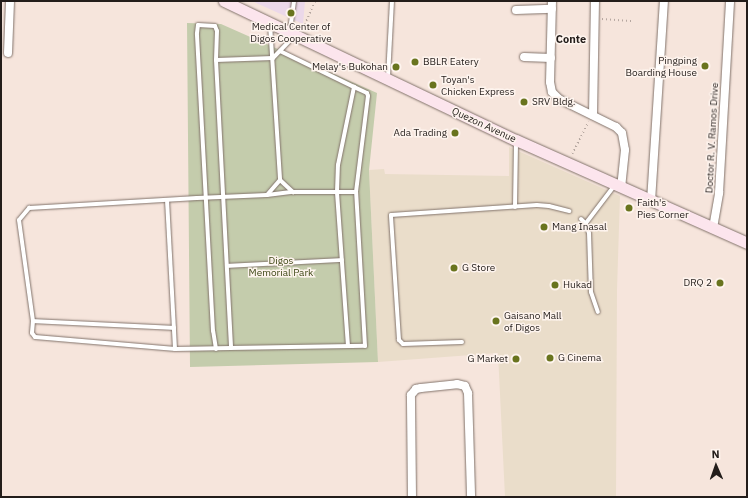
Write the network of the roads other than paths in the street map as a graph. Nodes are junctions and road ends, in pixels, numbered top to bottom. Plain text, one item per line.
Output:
1 (10, 1) edge
2 (224, 1) edge
3 (294, 1) edge
4 (392, 1) edge
5 (595, 1) edge
6 (664, 1) edge
7 (730, 1) edge
8 (552, 5) edge
9 (516, 10) dead end
10 (270, 24) junction
11 (293, 34) junction
12 (280, 51) junction
13 (8, 52) dead end
14 (524, 57) dead end
15 (273, 58) junction
16 (551, 58) junction
17 (216, 60) junction
18 (388, 79) junction
19 (354, 87) junction
20 (592, 115) junction
21 (516, 140) junction
22 (280, 180) junction
23 (618, 186) junction
24 (293, 192) junction
25 (337, 192) junction
26 (356, 192) junction
27 (267, 195) junction
28 (224, 196) junction
29 (206, 197) junction
30 (167, 200) junction
31 (651, 201) junction
32 (516, 207) junction
33 (569, 211) dead end
34 (581, 219) dead end
35 (586, 223) junction
36 (713, 228) junction
37 (747, 243) edge
38 (342, 260) junction
39 (227, 266) junction
40 (598, 312) dead end
41 (33, 321) junction
42 (174, 328) junction
43 (462, 342) dead end
44 (348, 346) junction
45 (216, 348) junction
46 (231, 348) junction
47 (175, 349) junction
48 (412, 497) edge
49 (471, 497) edge

1 - 13 street
2 - 10 main road, Quezon Avenue
3 - 11 lane
4 - 18 lane
5 - 20 street
6 - 31 street
7 - 36 street, Doctor R. V. Ramos Drive
8 - 9 street
8 - 16 street
10 - 11 main road, Quezon Avenue
10 - 15 lane
11 - 12 lane
11 - 18 main road, Quezon Avenue
12 - 15 lane
12 - 19 lane
14 - 16 street
15 - 17 lane
15 - 22 lane
16 - 20 street
17 - 28 lane
17 - 29 lane
18 - 21 main road, Quezon Avenue
19 - 25 lane
19 - 26 lane
20 - 23 street
21 - 23 main road, Quezon Avenue
21 - 32 lane
22 - 24 lane
22 - 27 lane
23 - 31 main road, Quezon Avenue
23 - 35 lane
24 - 25 lane
24 - 27 lane
25 - 26 lane
25 - 38 lane
26 - 44 lane
27 - 28 lane
28 - 29 lane
28 - 39 lane
29 - 30 lane
29 - 45 lane
30 - 41 lane
30 - 42 lane
31 - 36 main road, Quezon Avenue
32 - 33 lane
32 - 43 lane
34 - 35 lane
35 - 40 lane
36 - 37 main road, Quezon Avenue
38 - 39 lane
38 - 44 lane
39 - 46 lane
41 - 42 lane
41 - 47 lane
42 - 47 lane
44 - 46 lane
45 - 46 lane
45 - 47 lane
48 - 49 street

